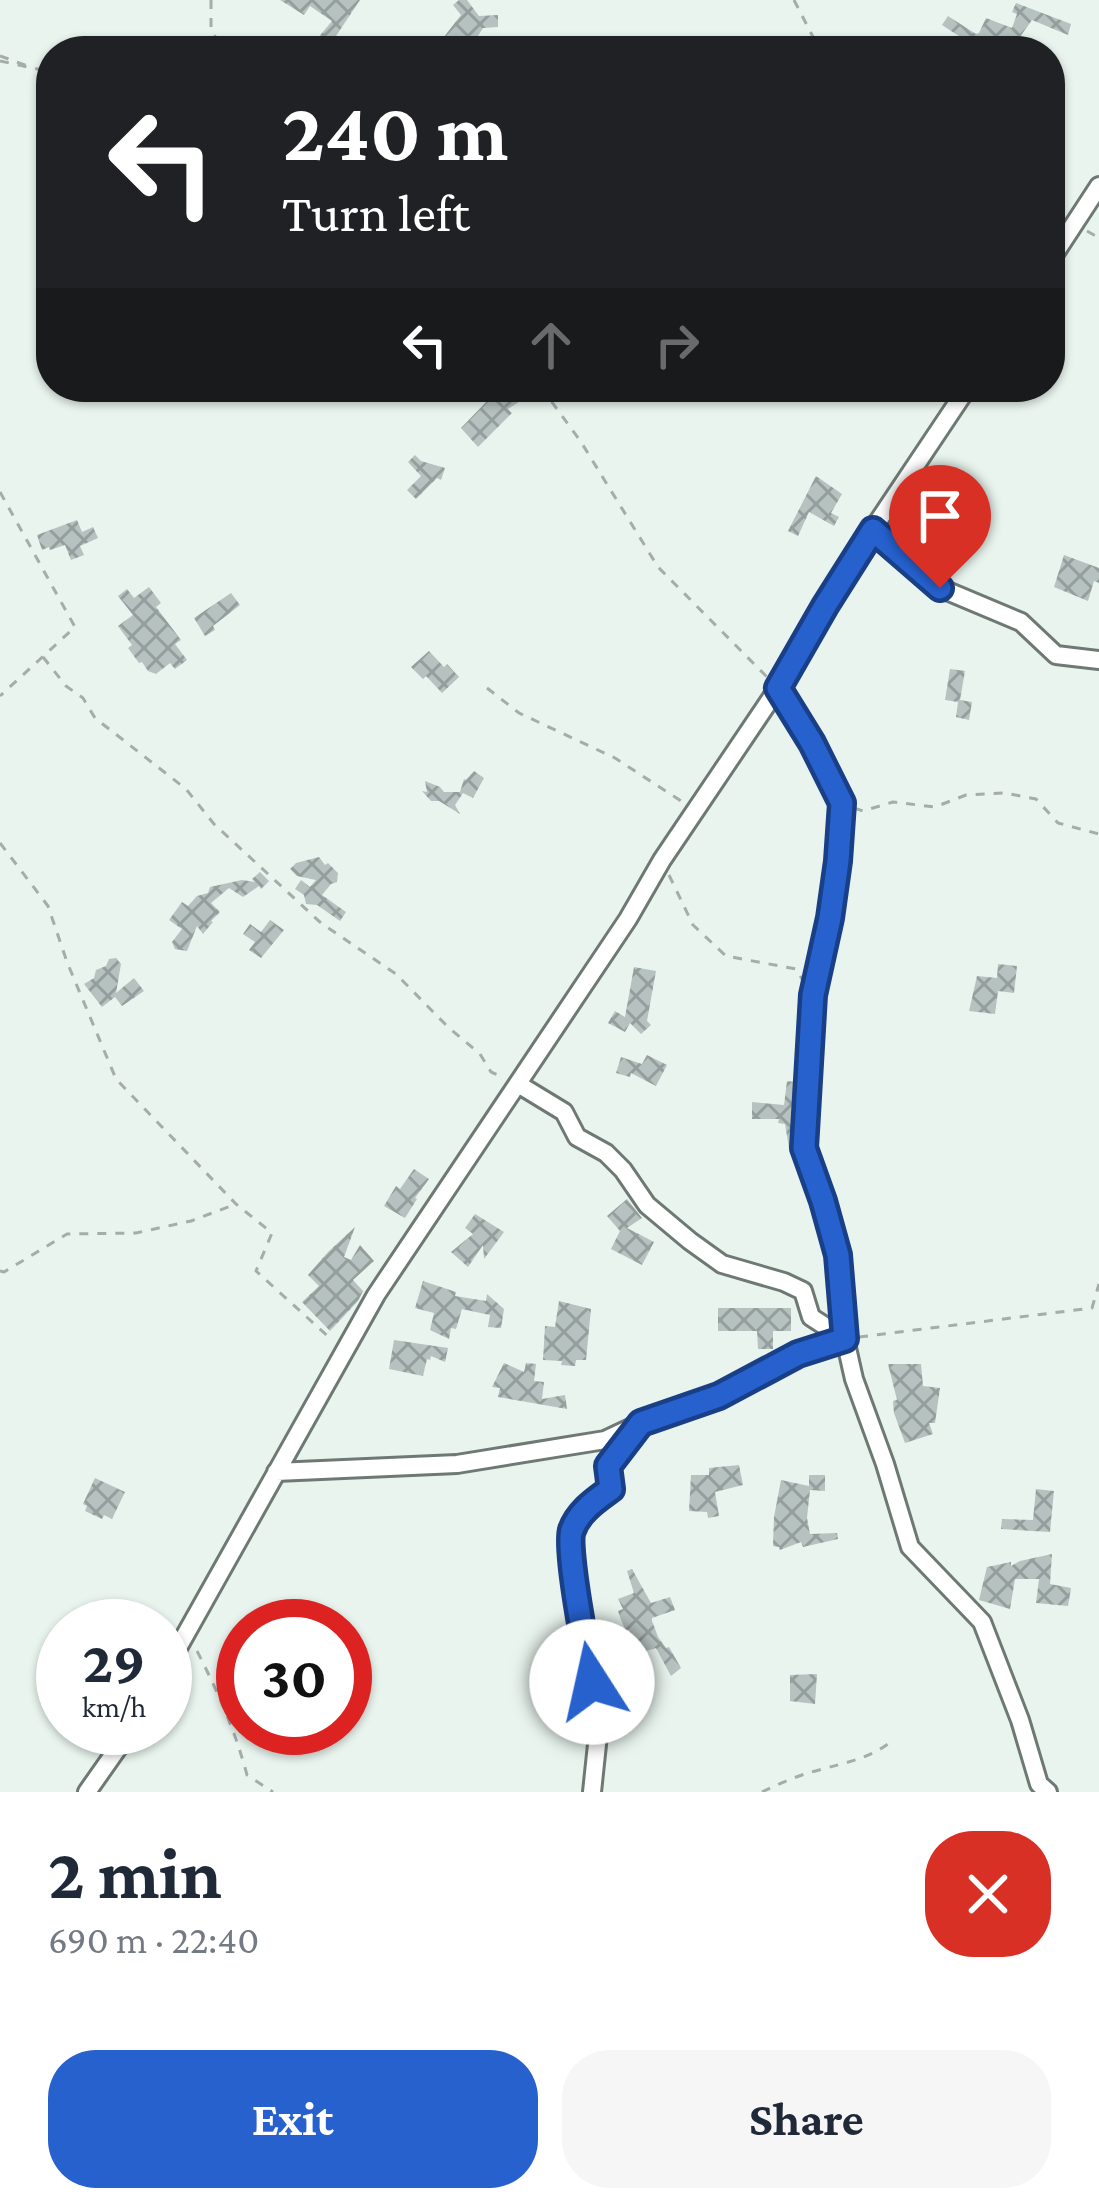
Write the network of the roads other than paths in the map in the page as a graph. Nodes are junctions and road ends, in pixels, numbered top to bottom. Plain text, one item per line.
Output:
1 (1099, 186) edge
2 (1065, 238) edge
3 (958, 402) edge
4 (873, 530) junction
5 (1099, 659) edge
6 (778, 688) junction
7 (518, 1084) junction
8 (845, 1339) junction
9 (641, 1423) junction
10 (275, 1472) junction
11 (192, 1622) edge
12 (114, 1755) edge
13 (87, 1792) edge
14 (592, 1792) edge
15 (1048, 1792) edge

1 - 2 street
3 - 4 street
4 - 5 street
4 - 6 street
6 - 7 street
6 - 8 street
7 - 8 street
7 - 10 street
8 - 9 street
8 - 15 street
9 - 10 street
9 - 14 street
10 - 11 street
12 - 13 street

